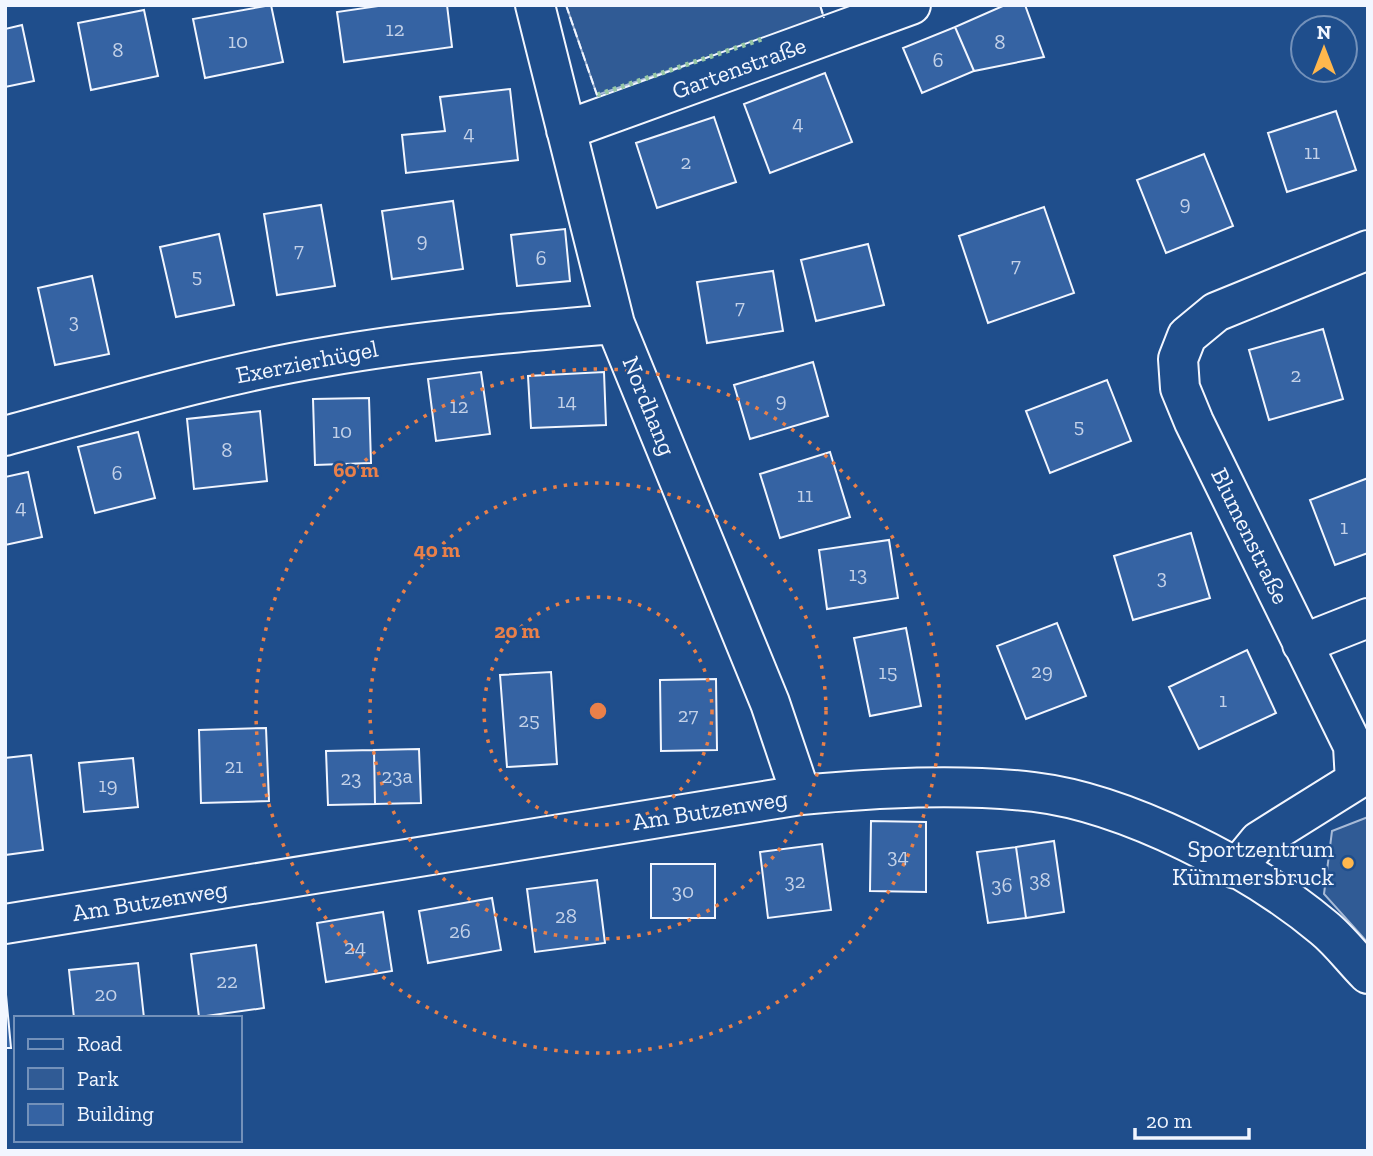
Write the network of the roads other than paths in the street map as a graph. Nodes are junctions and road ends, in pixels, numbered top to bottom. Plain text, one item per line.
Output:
1 (535, 5) edge
2 (911, 5) edge
3 (566, 130) junction
4 (1368, 250) edge
5 (615, 324) junction
6 (5, 436) edge
7 (1368, 618) edge
8 (1303, 643) junction
9 (801, 795) junction
10 (1236, 869) junction
11 (5, 924) edge
12 (1368, 974) edge

1 - 3 street, Nordhang
2 - 3 street, Gartenstraße
3 - 5 street, Nordhang
4 - 8 street, Blumenstraße
5 - 6 street, Exerzierhügel
5 - 9 street, Nordhang
7 - 8 street
8 - 10 street, Blumenstraße
9 - 10 street, Am Butzenweg
9 - 11 street, Am Butzenweg
10 - 12 street, Am Butzenweg

